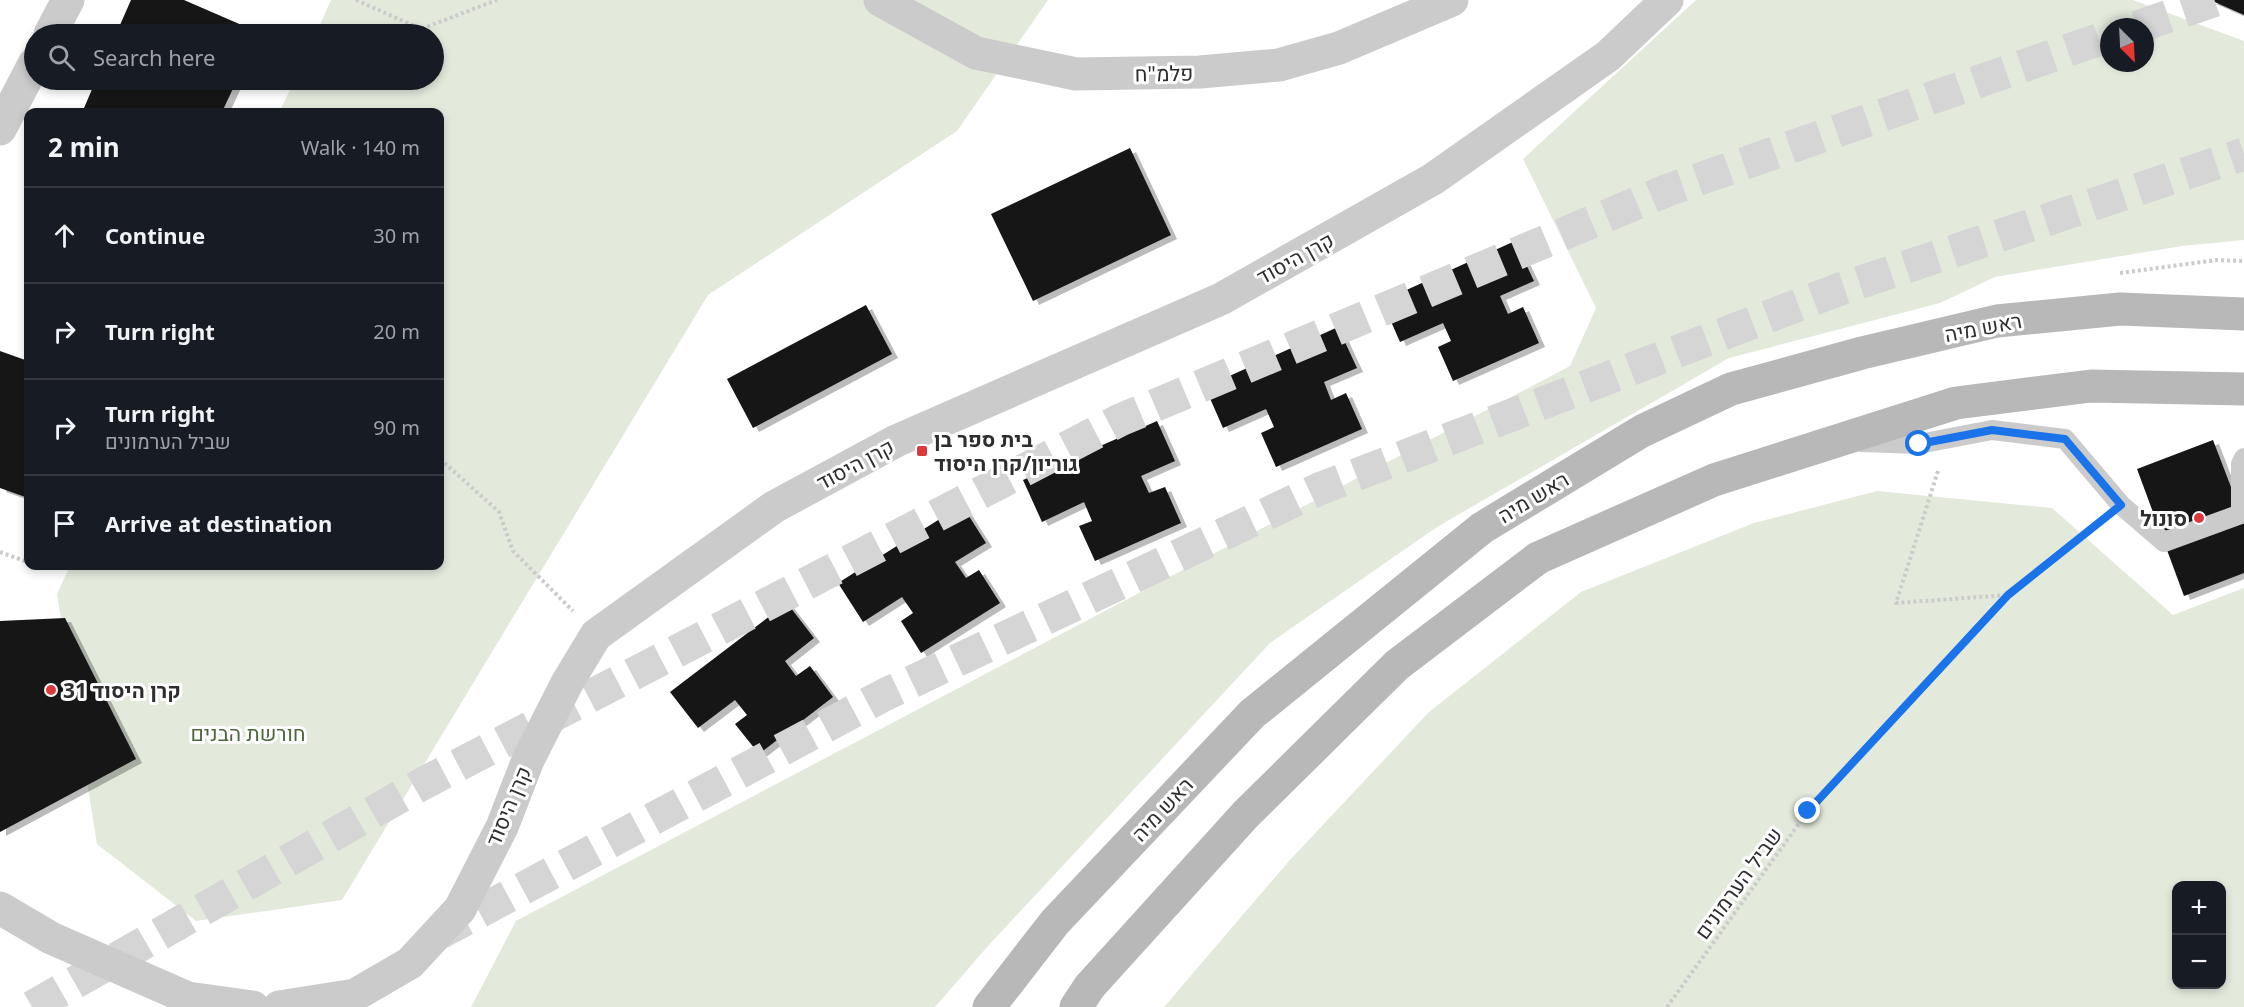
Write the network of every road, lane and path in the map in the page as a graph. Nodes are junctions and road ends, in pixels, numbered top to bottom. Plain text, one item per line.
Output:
1 (69, 0) edge
2 (356, 0) edge
3 (497, 0) edge
4 (880, 0) edge
5 (1452, 0) edge
6 (1667, 0) edge
7 (56, 24) edge
8 (411, 24) edge
9 (435, 24) edge
10 (24, 83) edge
11 (0, 129) edge
12 (2244, 314) edge
13 (2244, 389) edge
14 (1835, 440) junction
15 (2244, 458) edge
16 (444, 463) edge
17 (1938, 471) dead end
18 (2121, 505) junction
19 (0, 552) edge
20 (24, 561) edge
21 (2008, 595) junction
22 (596, 635) junction
23 (0, 908) edge
24 (253, 1007) edge
25 (279, 1007) edge
26 (989, 1007) edge
27 (1076, 1007) edge
28 (1667, 1007) edge

1 - 7 street
2 - 8 path
3 - 9 path
4 - 5 street, פלמ"ח
6 - 22 street, קרן היסוד
10 - 11 street
12 - 26 street, ראש מיה
13 - 14 street
14 - 18 lane
14 - 27 street
15 - 18 lane
16 - 22 path
17 - 21 path
18 - 21 path, שביל הערמונים
19 - 20 path
21 - 28 path, שביל הערמונים
22 - 25 street, קרן היסוד
23 - 24 street

